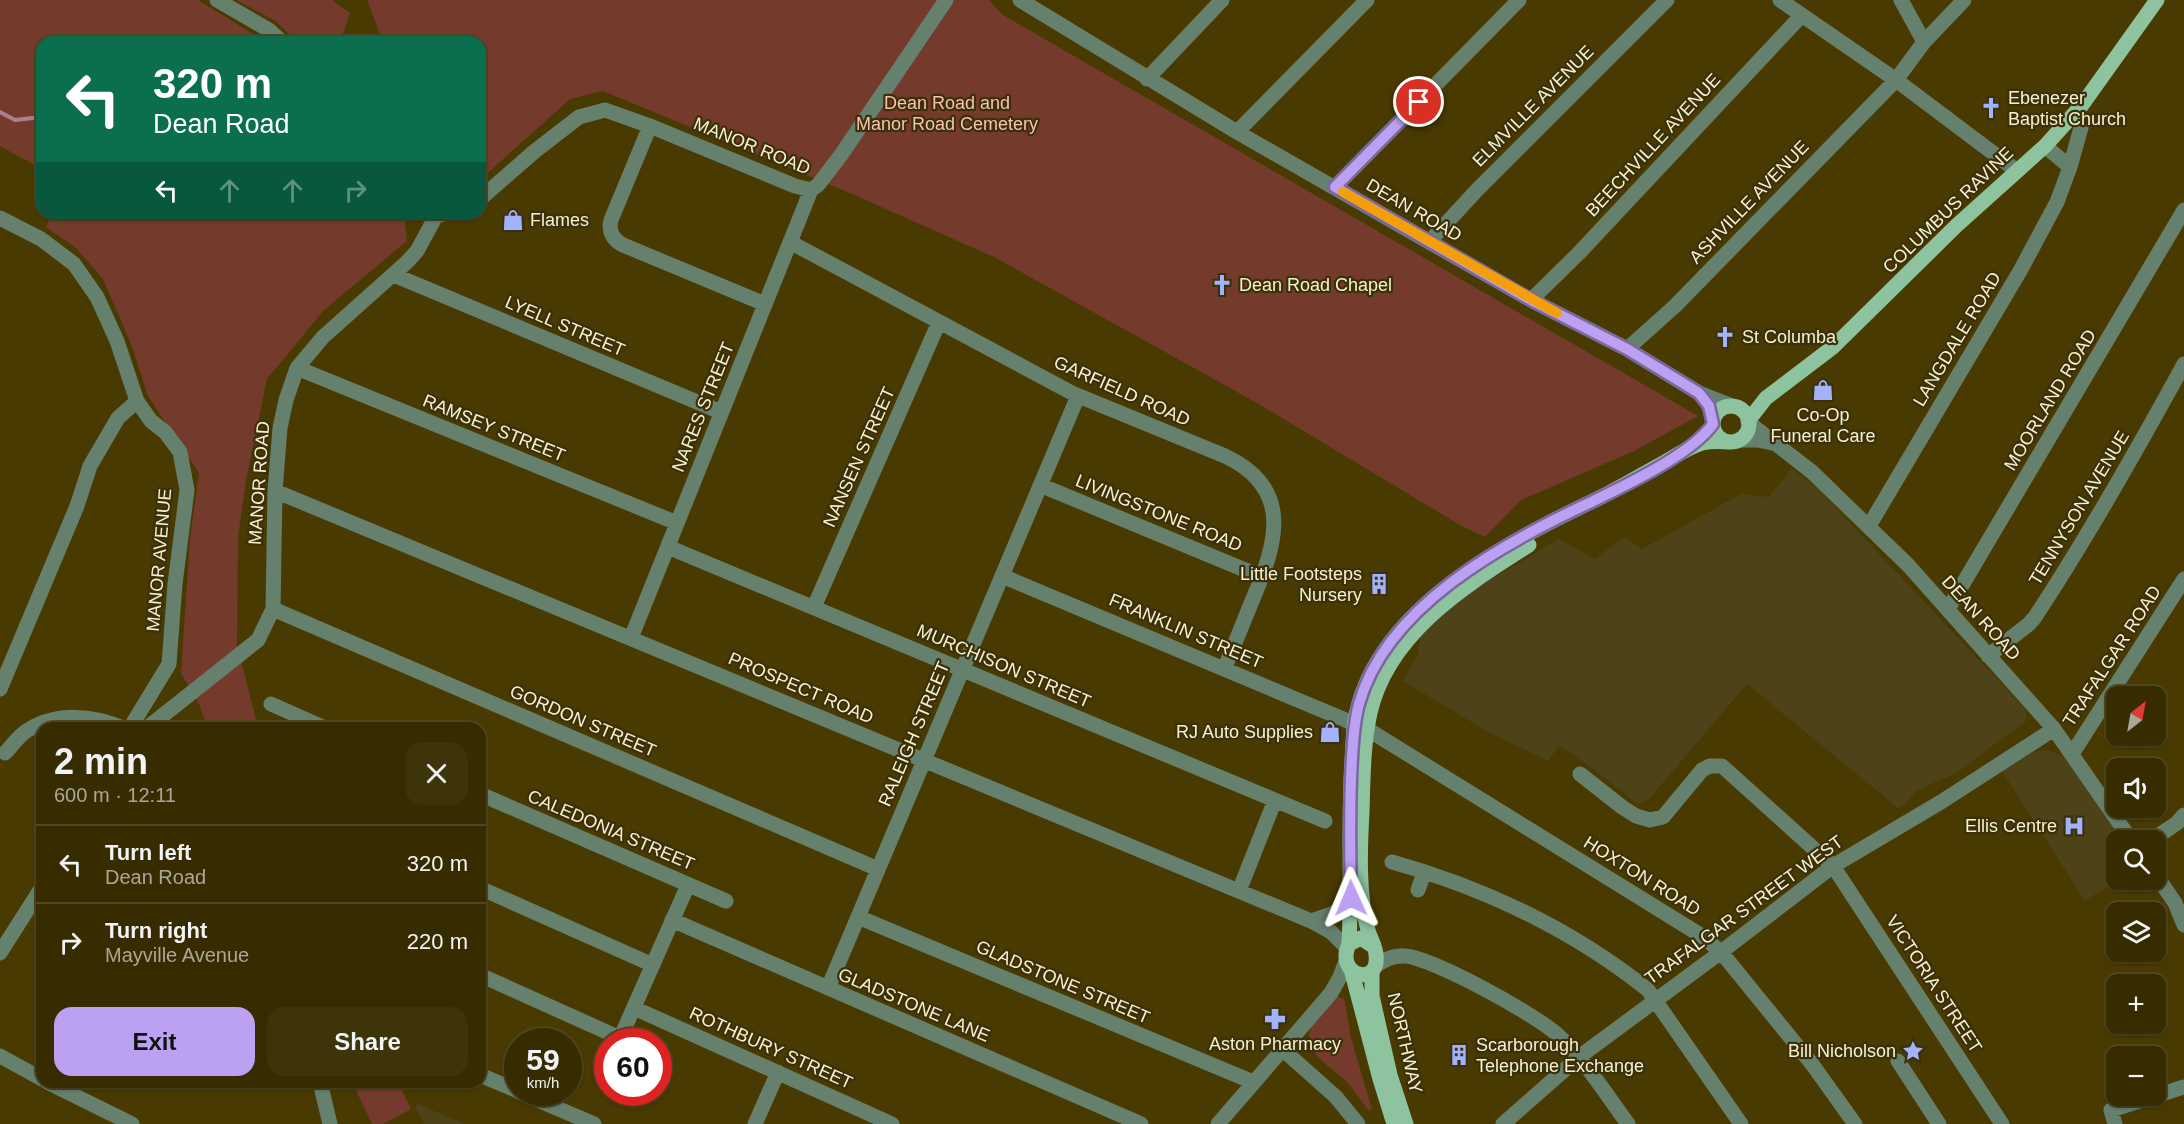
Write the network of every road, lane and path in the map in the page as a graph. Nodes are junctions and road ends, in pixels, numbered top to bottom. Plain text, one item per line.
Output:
1 (218, 0) edge
2 (946, 0) edge
3 (1020, 0) edge
4 (1222, 0) edge
5 (1367, 0) edge
6 (1519, 0) edge
7 (1666, 0) edge
8 (1780, 0) edge
9 (1901, 0) edge
10 (1964, 0) edge
11 (2157, 0) edge
12 (1802, 15) junction
13 (276, 36) edge
14 (1924, 42) junction
15 (1147, 79) junction
16 (1896, 80) junction
17 (2076, 112) junction
18 (650, 126) junction
19 (1237, 132) junction
20 (2045, 146) junction
21 (2070, 167) junction
22 (2017, 171) junction
23 (1335, 187) junction
24 (811, 190) junction
25 (486, 194) edge
26 (2184, 210) edge
27 (0, 218) edge
28 (436, 219) edge
29 (790, 242) junction
30 (1429, 242) junction
31 (394, 275) junction
32 (1531, 300) junction
33 (765, 304) junction
34 (939, 322) junction
35 (1627, 349) junction
36 (2184, 364) edge
37 (297, 368) junction
38 (1699, 393) junction
39 (1078, 396) junction
40 (1766, 398) junction
41 (137, 401) junction
42 (1733, 407) junction
43 (721, 412) junction
44 (1748, 422) junction
45 (1713, 423) junction
46 (1733, 441) junction
47 (1777, 445) junction
48 (1693, 446) junction
49 (1040, 485) junction
50 (275, 491) junction
51 (677, 523) junction
52 (1869, 526) junction
53 (668, 547) junction
54 (1002, 576) junction
55 (1263, 577) junction
56 (2184, 579) edge
57 (814, 607) junction
58 (273, 609) junction
59 (1948, 609) junction
60 (631, 638) junction
61 (1988, 656) junction
62 (963, 669) junction
63 (1224, 669) junction
64 (0, 689) edge
65 (271, 704) dead end
66 (44, 722) edge
67 (110, 722) edge
68 (134, 722) edge
69 (155, 722) edge
70 (312, 722) edge
71 (36, 726) edge
72 (1361, 726) junction
73 (2054, 729) junction
74 (2, 753) edge
75 (2072, 754) junction
76 (924, 760) junction
77 (1580, 774) dead end
78 (486, 798) edge
79 (1275, 800) junction
80 (2184, 815) edge
81 (1325, 820) dead end
82 (2124, 830) edge
83 (2166, 830) edge
84 (1392, 862) dead end
85 (1833, 866) junction
86 (878, 869) junction
87 (1424, 873) junction
88 (688, 885) junction
89 (1418, 890) dead end
90 (2166, 890) edge
91 (486, 891) edge
92 (1239, 891) junction
93 (36, 896) edge
94 (1351, 898) junction
95 (726, 901) dead end
96 (858, 917) junction
97 (672, 920) junction
98 (1311, 921) junction
99 (2184, 925) edge
100 (1722, 952) junction
101 (0, 953) edge
102 (1358, 957) junction
103 (652, 965) junction
104 (486, 978) edge
105 (828, 988) junction
106 (1654, 1000) junction
107 (634, 1008) junction
108 (596, 1028) edge
109 (625, 1028) edge
110 (1282, 1048) junction
111 (0, 1056) edge
112 (1579, 1056) junction
113 (1898, 1061) dead end
114 (778, 1072) junction
115 (36, 1075) edge
116 (486, 1078) edge
117 (1253, 1082) junction
118 (504, 1086) edge
119 (2184, 1087) edge
120 (59, 1088) edge
121 (321, 1088) edge
122 (551, 1106) edge
123 (132, 1124) edge
124 (330, 1124) edge
125 (594, 1124) edge
126 (755, 1124) edge
127 (892, 1124) edge
128 (1142, 1124) edge
129 (1218, 1124) edge
130 (1358, 1124) edge
131 (1394, 1124) edge
132 (1406, 1124) edge
133 (1503, 1124) edge
134 (1628, 1124) edge
135 (1741, 1124) edge
136 (1855, 1124) edge
137 (1940, 1124) edge
138 (2002, 1124) edge
139 (2115, 1124) edge

1 - 13 street
2 - 24 street, MANOR ROAD
3 - 15 street, DEAN ROAD
4 - 15 street
5 - 19 street
6 - 23 street
7 - 30 street, ELMVILLE AVENUE
8 - 12 street
9 - 14 street
10 - 14 street, ASHVILLE AVENUE
11 - 17 main road, COLUMBUS RAVINE
12 - 16 street
12 - 32 street, BEECHVILLE AVENUE
14 - 16 street, ASHVILLE AVENUE
15 - 19 street, DEAN ROAD
16 - 22 street
16 - 35 street, ASHVILLE AVENUE
17 - 20 main road, COLUMBUS RAVINE
17 - 21 street, LANGDALE ROAD
18 - 24 street, MANOR ROAD
18 - 25 street, MANOR ROAD
18 - 33 street
19 - 23 street, DEAN ROAD
20 - 21 street
20 - 22 main road, COLUMBUS RAVINE
21 - 52 street, LANGDALE ROAD
22 - 40 main road, COLUMBUS RAVINE
23 - 30 street, DEAN ROAD
24 - 29 street, NARES STREET
26 - 59 street, MOORLAND ROAD
27 - 41 street, MANOR AVENUE
28 - 31 street, MANOR ROAD
29 - 33 street, NARES STREET
29 - 34 street, GARFIELD ROAD
30 - 32 street, DEAN ROAD
31 - 37 street, MANOR ROAD
31 - 43 street, LYELL STREET
32 - 35 street, DEAN ROAD
33 - 43 street, NARES STREET
34 - 39 street, GARFIELD ROAD
34 - 57 street, NANSEN STREET
35 - 38 street, DEAN ROAD
36 - 61 street, TENNYSON AVENUE
37 - 50 street, MANOR ROAD
37 - 51 street, RAMSEY STREET
38 - 42 street, DEAN ROAD
38 - 45 street
39 - 49 street, RALEIGH STREET
39 - 55 street, GARFIELD ROAD
40 - 42 main road, COLUMBUS RAVINE
40 - 44 main road, COLUMBUS RAVINE
41 - 64 street
41 - 68 street, MANOR AVENUE
42 - 44 main road
42 - 45 main road
43 - 51 street, NARES STREET
44 - 46 main road
44 - 47 street, DEAN ROAD
45 - 46 main road
45 - 48 main road
46 - 47 street, DEAN ROAD
46 - 48 main road
47 - 52 street, DEAN ROAD
48 - 72 main road
49 - 54 street, RALEIGH STREET
49 - 55 street, LIVINGSTONE ROAD
50 - 58 street, MANOR ROAD
50 - 60 street, PROSPECT ROAD
51 - 53 street, NARES STREET
52 - 59 street, DEAN ROAD
53 - 57 street, MURCHISON STREET
53 - 60 street, NARES STREET
54 - 62 street, RALEIGH STREET
54 - 63 street, FRANKLIN STREET
55 - 63 street, GARFIELD ROAD
56 - 75 street, TRAFALGAR ROAD
57 - 62 street, MURCHISON STREET
58 - 69 street, MANOR ROAD
58 - 86 street, GORDON STREET
59 - 61 street, DEAN ROAD
60 - 76 street, PROSPECT ROAD
61 - 73 street, DEAN ROAD
62 - 76 street, RALEIGH STREET
62 - 79 street, MURCHISON STREET
63 - 72 street, FRANKLIN STREET
65 - 70 street
66 - 67 street
71 - 74 street
72 - 94 main road
72 - 100 street, HOXTON ROAD
72 - 102 main road
73 - 75 street, DEAN ROAD
73 - 85 street, TRAFALGAR STREET WEST
75 - 82 street, DEAN ROAD
76 - 86 street, RALEIGH STREET
76 - 92 street, PROSPECT ROAD
77 - 85 street, VICTORIA STREET
78 - 88 street, CALEDONIA STREET
79 - 81 street, MURCHISON STREET
79 - 92 street
80 - 83 street
84 - 87 street
85 - 100 street, TRAFALGAR STREET WEST
85 - 138 street, VICTORIA STREET
86 - 96 street, RALEIGH STREET
87 - 89 street
87 - 106 street
88 - 95 street, CALEDONIA STREET
88 - 97 street
90 - 99 street
91 - 103 street
92 - 98 street, PROSPECT ROAD
93 - 101 street
94 - 98 street
94 - 102 main road
96 - 105 street, RALEIGH STREET
96 - 117 street, GLADSTONE STREET
97 - 103 street
97 - 105 street, GLADSTONE LANE
98 - 102 street, PROSPECT ROAD
100 - 106 street, TRAFALGAR STREET WEST
100 - 136 street, HOXTON ROAD
102 - 110 street
102 - 112 street
102 - 131 main road, NORTHWAY
102 - 132 main road, NORTHWAY
103 - 107 street
104 - 108 street
105 - 128 street, GLADSTONE LANE
106 - 112 street, TRAFALGAR STREET WEST
106 - 135 street
107 - 109 street
107 - 114 street, ROTHBURY STREET
110 - 117 street
110 - 130 street
111 - 115 street
112 - 133 street, TRAFALGAR STREET WEST
112 - 134 street
113 - 137 street
114 - 126 street
114 - 127 street, ROTHBURY STREET
116 - 118 street
117 - 129 street
119 - 139 street
120 - 123 street
121 - 124 street
122 - 125 street

